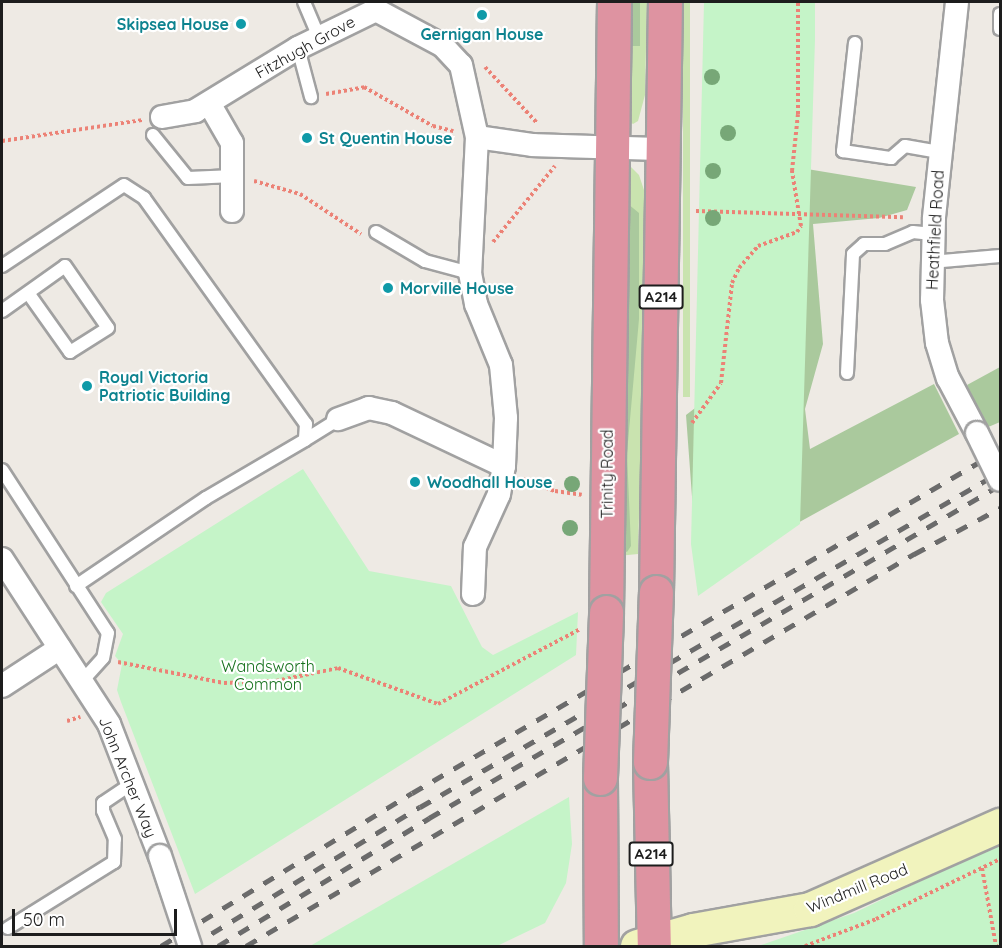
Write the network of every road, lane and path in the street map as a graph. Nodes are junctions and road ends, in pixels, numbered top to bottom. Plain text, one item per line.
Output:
1 (304, 2) edge
2 (614, 2) edge
3 (665, 2) edge
4 (798, 2) edge
5 (957, 2) edge
6 (379, 6) edge
7 (1000, 14) edge
8 (1000, 29) edge
9 (319, 37) junction
10 (855, 43) dead end
11 (298, 48) junction
12 (461, 65) junction
13 (311, 97) joint
14 (208, 103) junction
15 (157, 126) junction
16 (477, 138) junction
17 (2, 141) edge
18 (552, 146) junction
19 (613, 148) junction
20 (663, 149) junction
21 (940, 152) junction
22 (234, 177) junction
23 (232, 211) dead end
24 (696, 211) dead end
25 (802, 213) junction
26 (933, 226) junction
27 (376, 232) joint
28 (1000, 256) edge
29 (931, 262) junction
30 (470, 263) junction
31 (2, 267) edge
32 (28, 292) junction
33 (2, 311) edge
34 (847, 373) dead end
35 (338, 419) joint
36 (692, 423) dead end
37 (305, 440) junction
38 (504, 468) junction
39 (2, 470) edge
40 (1000, 480) edge
41 (582, 495) dead end
42 (2, 560) edge
43 (76, 586) junction
44 (473, 594) dead end
45 (577, 631) dead end
46 (60, 648) junction
47 (102, 658) junction
48 (83, 680) junction
49 (2, 686) edge
50 (133, 783) junction
51 (1000, 825) edge
52 (1000, 859) edge
53 (982, 868) junction
54 (8, 928) dead end
55 (648, 945) edge
56 (190, 946) edge
57 (601, 946) edge
58 (805, 946) edge
59 (996, 946) edge

1 - 9 lane
2 - 19 highway, Trinity Road
3 - 20 highway, A214
4 - 25 path
5 - 21 street, Heathfield Road
6 - 9 street, Fitzhugh Grove
6 - 12 street, Fitzhugh Grove
7 - 8 lane
9 - 11 street, Fitzhugh Grove
10 - 21 lane
11 - 13 lane
11 - 14 street, Fitzhugh Grove
12 - 16 street
12 - 18 path
13 - 16 path
14 - 15 street, Fitzhugh Grove
14 - 22 street
15 - 17 path
15 - 22 lane
16 - 18 street
16 - 30 street
18 - 19 street
18 - 30 path
19 - 20 street
19 - 57 highway, Trinity Road, bridge
20 - 55 highway, A214, bridge
21 - 26 street, Heathfield Road
22 - 23 street
22 - 27 path
24 - 25 path
25 - 26 path
25 - 36 path
26 - 29 street, Heathfield Road
26 - 34 lane
27 - 30 lane
28 - 29 lane
29 - 40 street, Heathfield Road, bridge
30 - 38 street
31 - 37 lane
32 - 32 lane
32 - 33 lane
35 - 37 lane
35 - 38 street
37 - 43 lane
38 - 41 path
38 - 44 street
39 - 43 lane
42 - 46 street, John Archer Way
43 - 47 lane
45 - 47 path
46 - 48 street, John Archer Way
46 - 49 street
47 - 48 lane
48 - 50 street, John Archer Way
50 - 54 lane
50 - 56 street, John Archer Way, bridge
51 - 55 main road, Windmill Road
52 - 53 path
53 - 58 path
53 - 59 path

